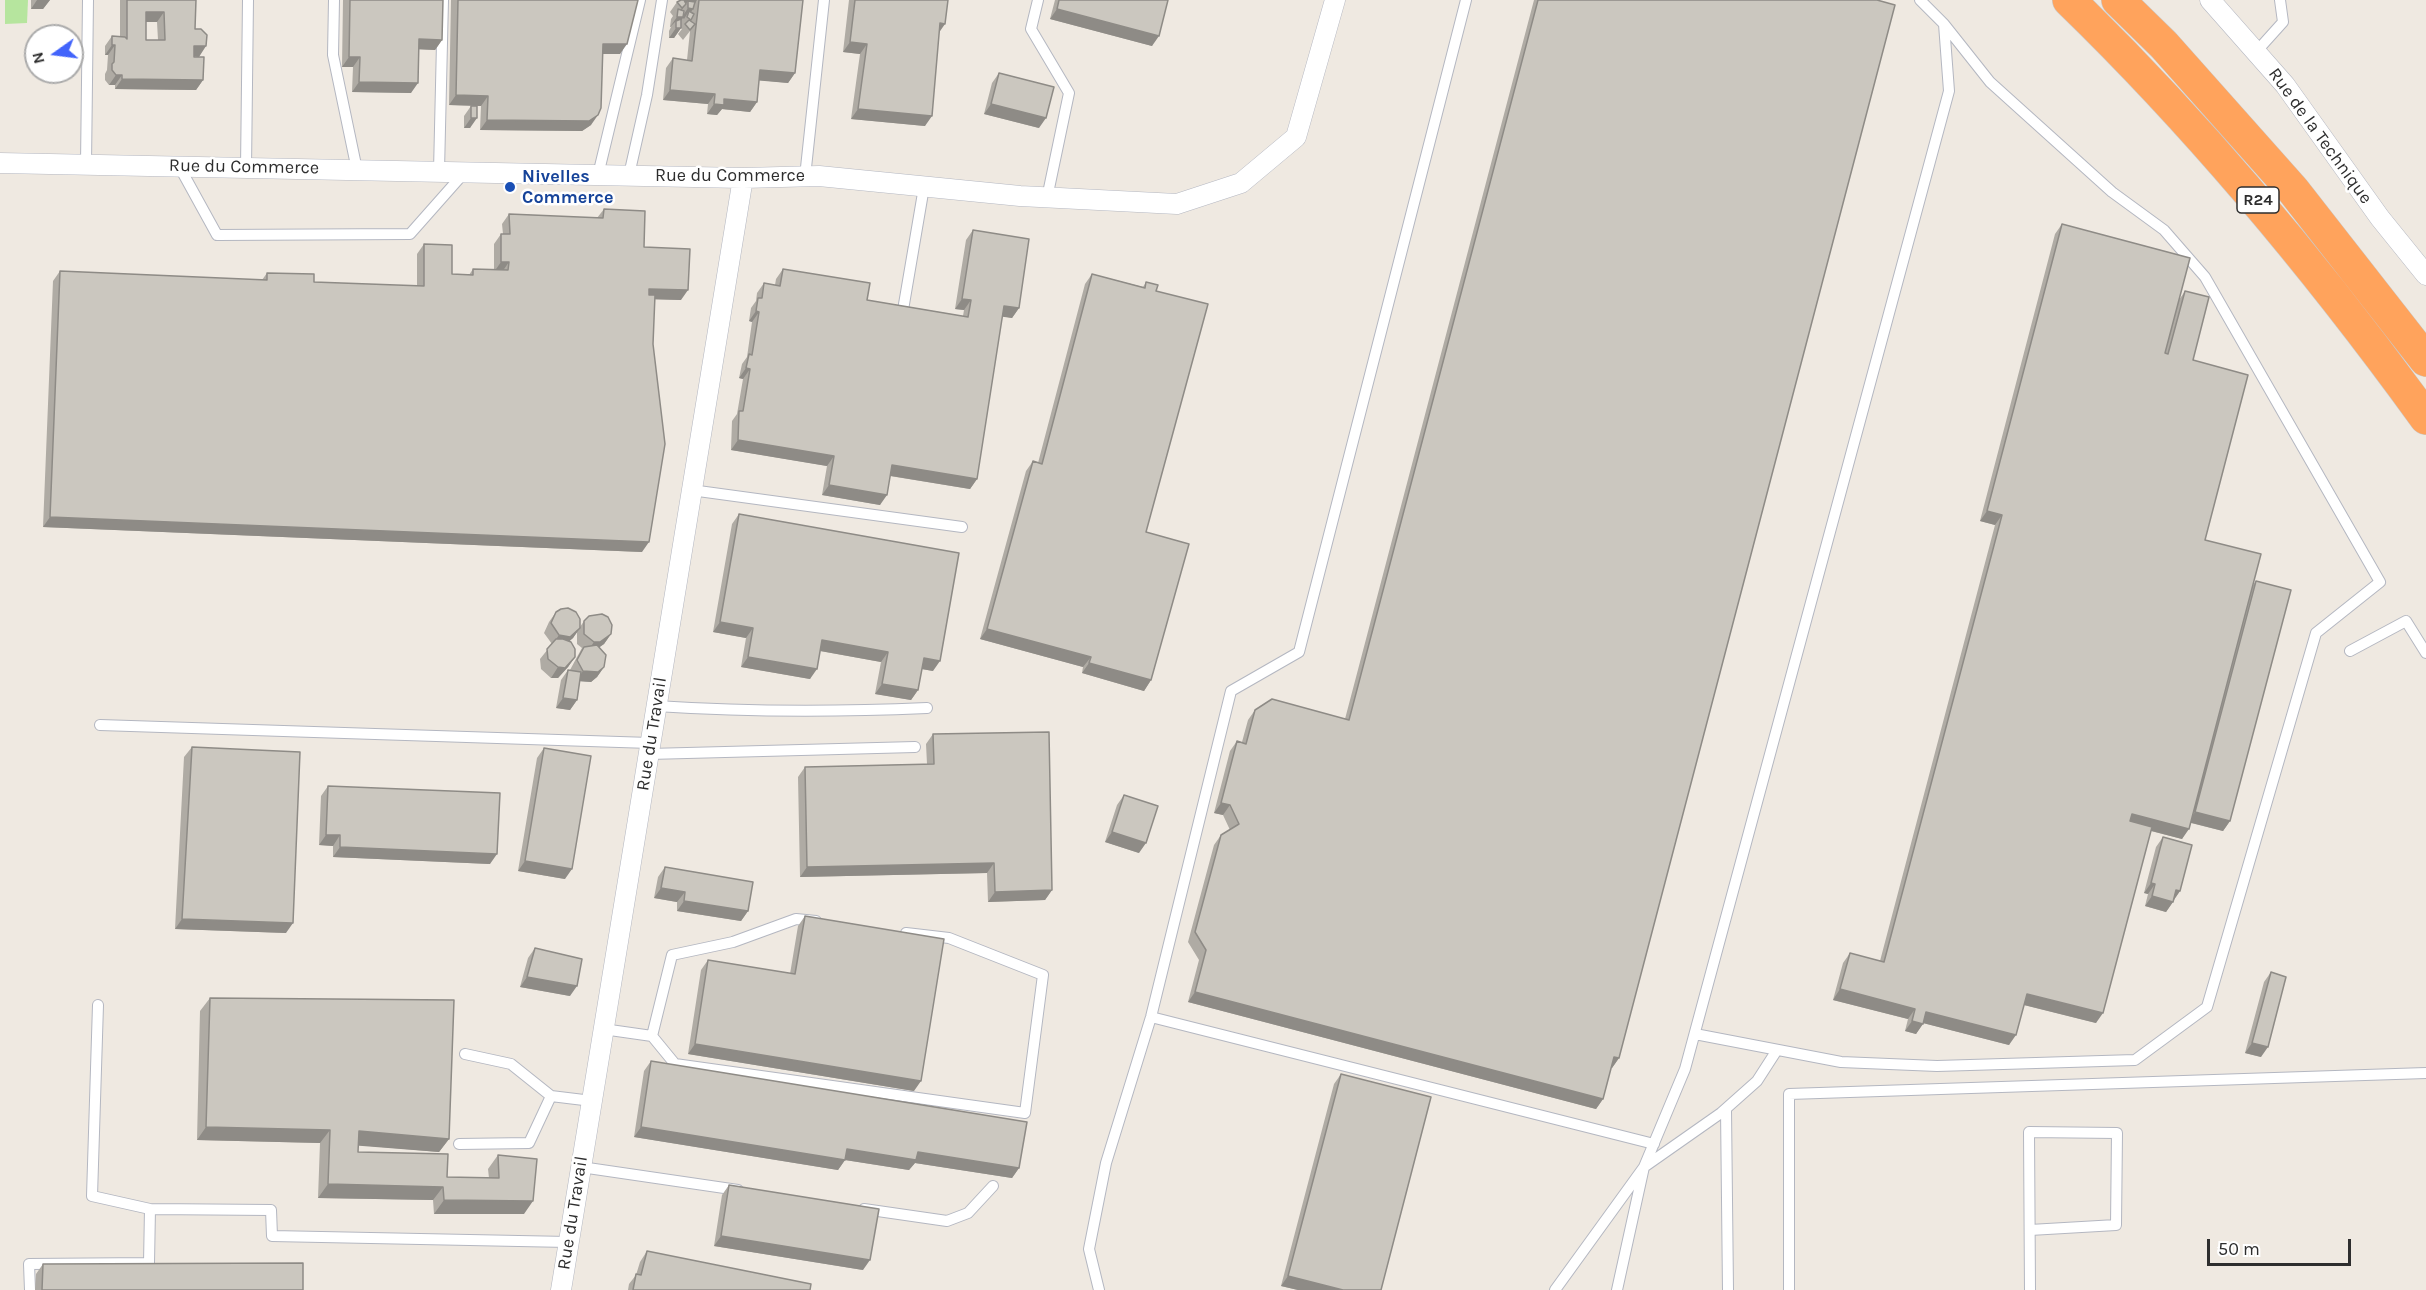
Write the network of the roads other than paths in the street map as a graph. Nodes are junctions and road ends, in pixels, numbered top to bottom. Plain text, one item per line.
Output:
1 (87, 0) edge
2 (248, 0) edge
3 (334, 0) edge
4 (443, 0) edge
5 (640, 0) edge
6 (662, 0) edge
7 (824, 0) edge
8 (1038, 0) edge
9 (1335, 0) edge
10 (1466, 0) edge
11 (1920, 0) edge
12 (2069, 0) edge
13 (2118, 0) edge
14 (2210, 0) edge
15 (2280, 0) edge
16 (1944, 24) junction
17 (2256, 52) junction
18 (0, 163) edge
19 (86, 164) junction
20 (179, 166) junction
21 (246, 168) junction
22 (357, 170) junction
23 (439, 171) junction
24 (465, 172) junction
25 (598, 175) junction
26 (629, 175) junction
27 (806, 177) junction
28 (743, 178) junction
29 (924, 187) junction
30 (1047, 198) junction
31 (2426, 275) edge
32 (903, 310) edge
33 (2426, 360) edge
34 (2426, 418) edge
35 (692, 490) junction
36 (962, 527) dead end
37 (2350, 651) dead end
38 (2426, 653) edge
39 (656, 706) junction
40 (927, 708) dead end
41 (100, 725) dead end
42 (915, 747) dead end
43 (649, 749) junction
44 (832, 923) edge
45 (890, 931) edge
46 (98, 1005) dead end
47 (1151, 1017) junction
48 (603, 1029) junction
49 (1695, 1034) junction
50 (652, 1036) junction
51 (1777, 1050) junction
52 (465, 1054) dead end
53 (2426, 1073) edge
54 (551, 1096) junction
55 (592, 1101) junction
56 (1726, 1109) junction
57 (459, 1144) dead end
58 (1654, 1144) junction
59 (581, 1167) junction
60 (1644, 1167) junction
61 (993, 1186) dead end
62 (746, 1191) edge
63 (852, 1207) edge
64 (150, 1209) junction
65 (2030, 1230) junction
66 (568, 1242) junction
67 (30, 1290) edge
68 (561, 1290) edge
69 (1100, 1290) edge
70 (1555, 1290) edge
71 (1617, 1290) edge
72 (1728, 1290) edge
73 (1789, 1290) edge
74 (2030, 1290) edge

1 - 19 lane
2 - 21 lane
3 - 22 lane
4 - 23 lane
5 - 25 lane
6 - 26 lane
7 - 27 lane
8 - 30 lane
9 - 30 street, Rue du Commerce
10 - 47 lane
11 - 16 lane
12 - 34 highway, R24
13 - 33 highway, R24
14 - 17 street, Rue de la Technique
15 - 17 lane
16 - 49 lane
16 - 51 lane
17 - 31 street, Rue de la Technique
18 - 19 street, Rue du Commerce
19 - 20 street, Rue du Commerce
20 - 21 street, Rue du Commerce
20 - 24 lane
21 - 22 street, Rue du Commerce
22 - 23 street, Rue du Commerce
23 - 24 street, Rue du Commerce
24 - 25 street, Rue du Commerce
25 - 26 street, Rue du Commerce
26 - 28 street, Rue du Commerce
27 - 28 street, Rue du Commerce
27 - 29 street, Rue du Commerce
28 - 35 street, Rue du Travail
29 - 30 street, Rue du Commerce
29 - 32 lane
35 - 36 lane
35 - 39 street, Rue du Travail
37 - 38 lane
39 - 40 lane
39 - 43 street, Rue du Travail
41 - 43 lane
42 - 43 lane
43 - 48 street, Rue du Travail
44 - 50 lane
45 - 50 lane
46 - 64 lane
47 - 58 lane
47 - 69 lane
48 - 50 lane
48 - 55 street, Rue du Travail
49 - 51 lane
49 - 58 lane
51 - 56 lane
52 - 54 lane
53 - 73 lane
54 - 55 lane
54 - 57 lane
55 - 59 street, Rue du Travail
56 - 60 lane
56 - 72 lane
58 - 60 lane
59 - 62 lane
59 - 66 street, Rue du Travail
60 - 70 lane
60 - 71 lane
61 - 63 lane
64 - 66 lane
64 - 67 lane
65 - 65 lane
65 - 74 lane
66 - 68 street, Rue du Travail

